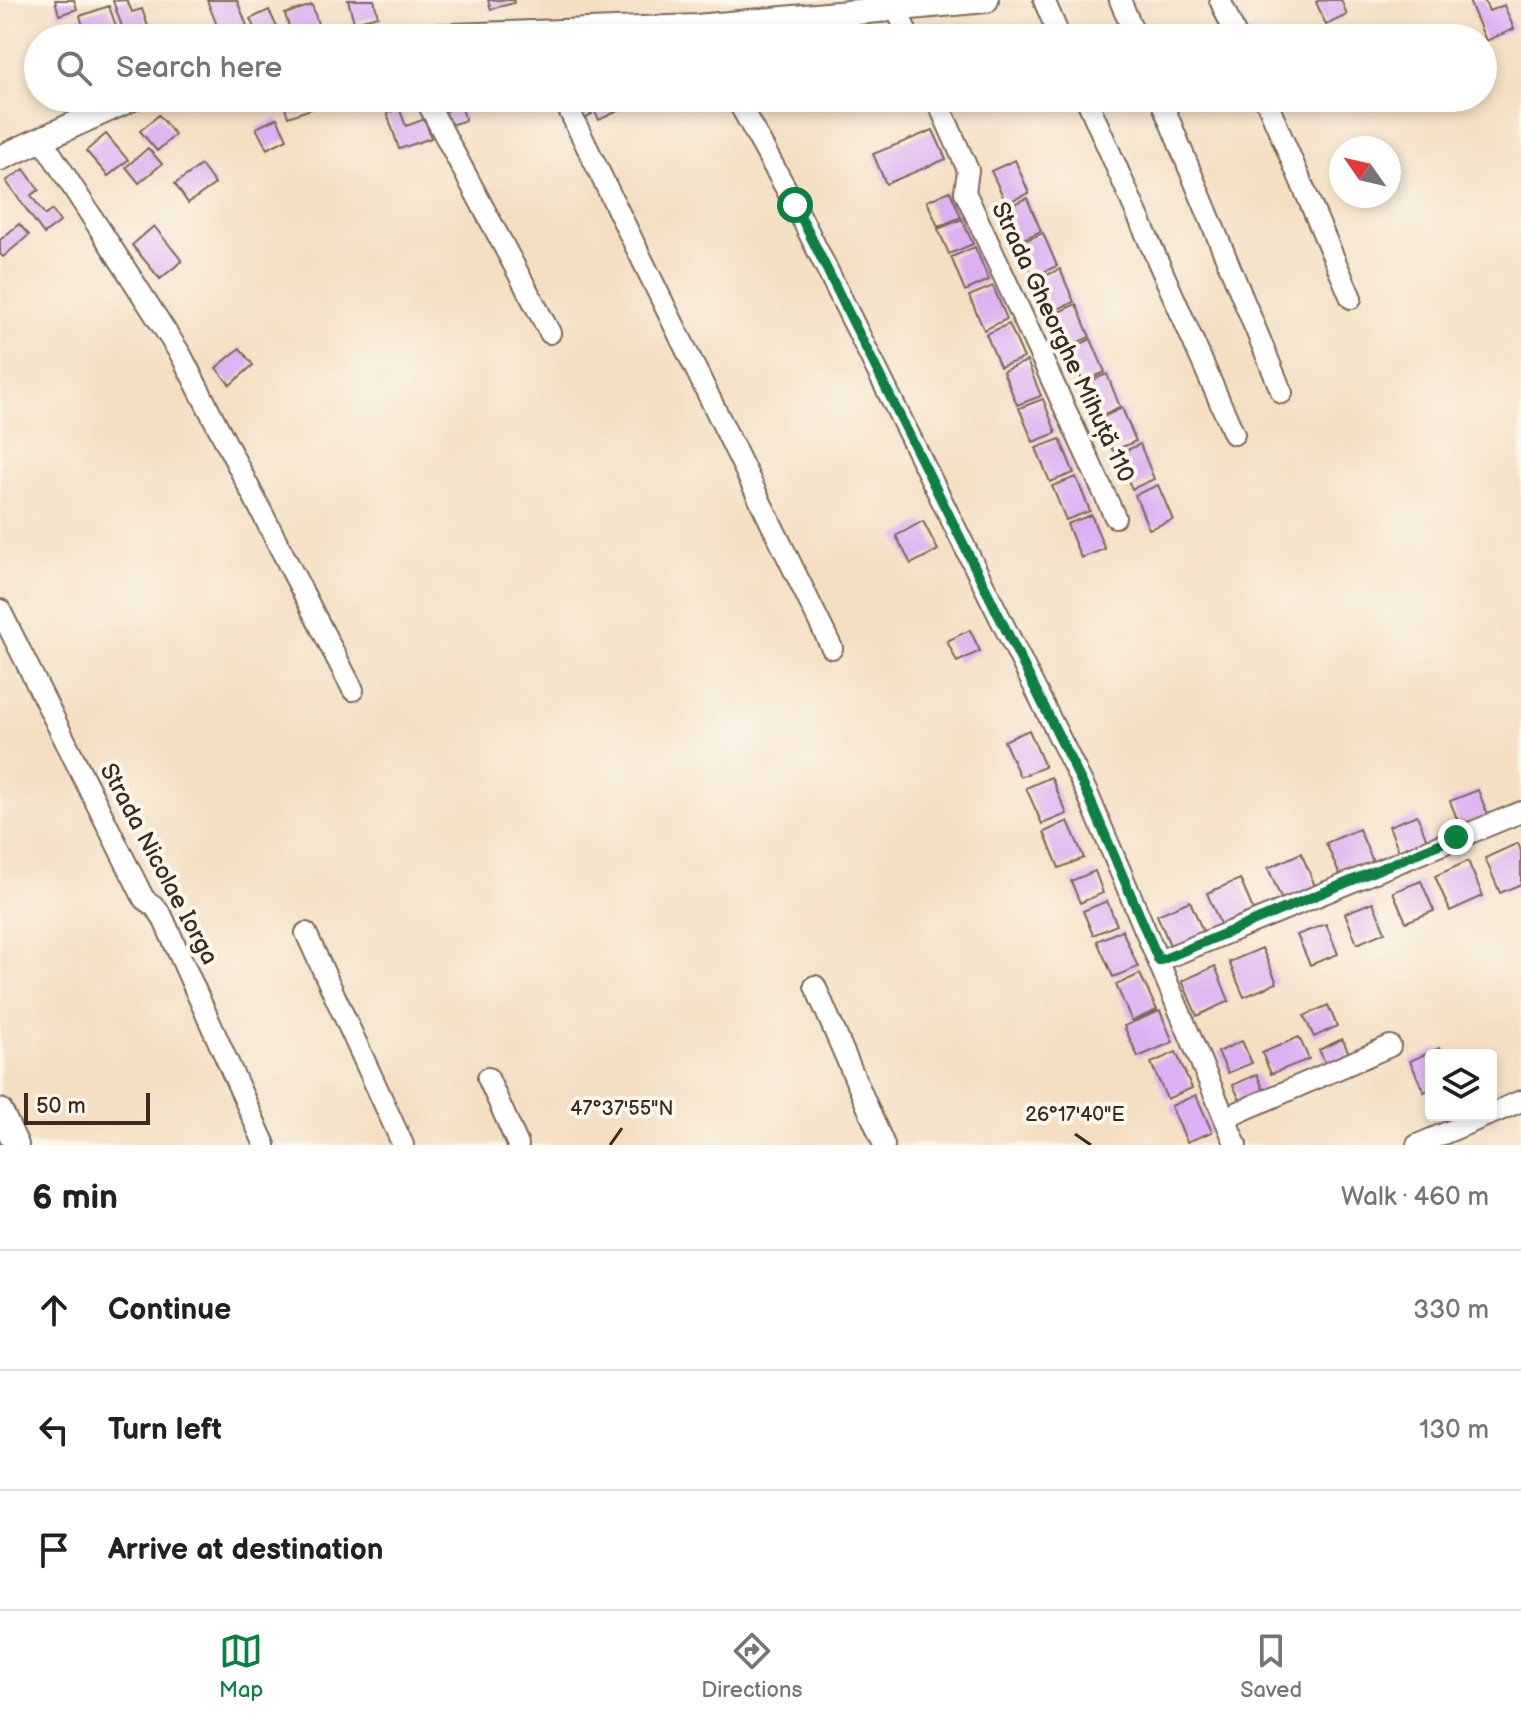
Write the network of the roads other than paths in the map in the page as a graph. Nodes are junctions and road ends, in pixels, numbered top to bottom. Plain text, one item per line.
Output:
1 (986, 0) edge
2 (1044, 0) edge
3 (1120, 0) edge
4 (1220, 0) edge
5 (897, 10) junction
6 (741, 24) edge
7 (903, 24) edge
8 (1054, 24) edge
9 (1130, 24) edge
10 (1231, 24) edge
11 (101, 112) edge
12 (432, 112) edge
13 (570, 112) edge
14 (744, 112) edge
15 (942, 112) edge
16 (1092, 112) edge
17 (1166, 112) edge
18 (1271, 112) edge
19 (41, 138) junction
20 (0, 158) edge
21 (1351, 298) dead end
22 (550, 333) dead end
23 (1282, 393) dead end
24 (1234, 434) dead end
25 (1115, 517) dead end
26 (0, 610) edge
27 (832, 648) dead end
28 (353, 690) dead end
29 (1521, 812) edge
30 (306, 933) dead end
31 (1159, 961) junction
32 (815, 986) dead end
33 (1390, 1046) dead end
34 (488, 1078) dead end
35 (1521, 1101) edge
36 (0, 1111) edge
37 (1497, 1111) edge
38 (1225, 1118) junction
39 (1473, 1121) edge
40 (16, 1145) edge
41 (265, 1145) edge
42 (403, 1145) edge
43 (518, 1145) edge
44 (884, 1145) edge
45 (1236, 1145) edge
46 (1417, 1145) edge

1 - 5 street
2 - 8 street
3 - 9 street
4 - 10 street
5 - 6 street
5 - 7 street
11 - 19 street
12 - 22 street
13 - 27 street
14 - 31 street
15 - 25 street, Strada Gheorghe Mihuță 110
16 - 24 street
17 - 23 street
18 - 21 street
19 - 20 street
19 - 28 street
26 - 41 street, Strada Nicolae Iorga
29 - 31 street
30 - 42 street
31 - 38 street
32 - 44 street
33 - 38 street
34 - 43 street
35 - 37 street
36 - 40 street
38 - 45 street
39 - 46 street

